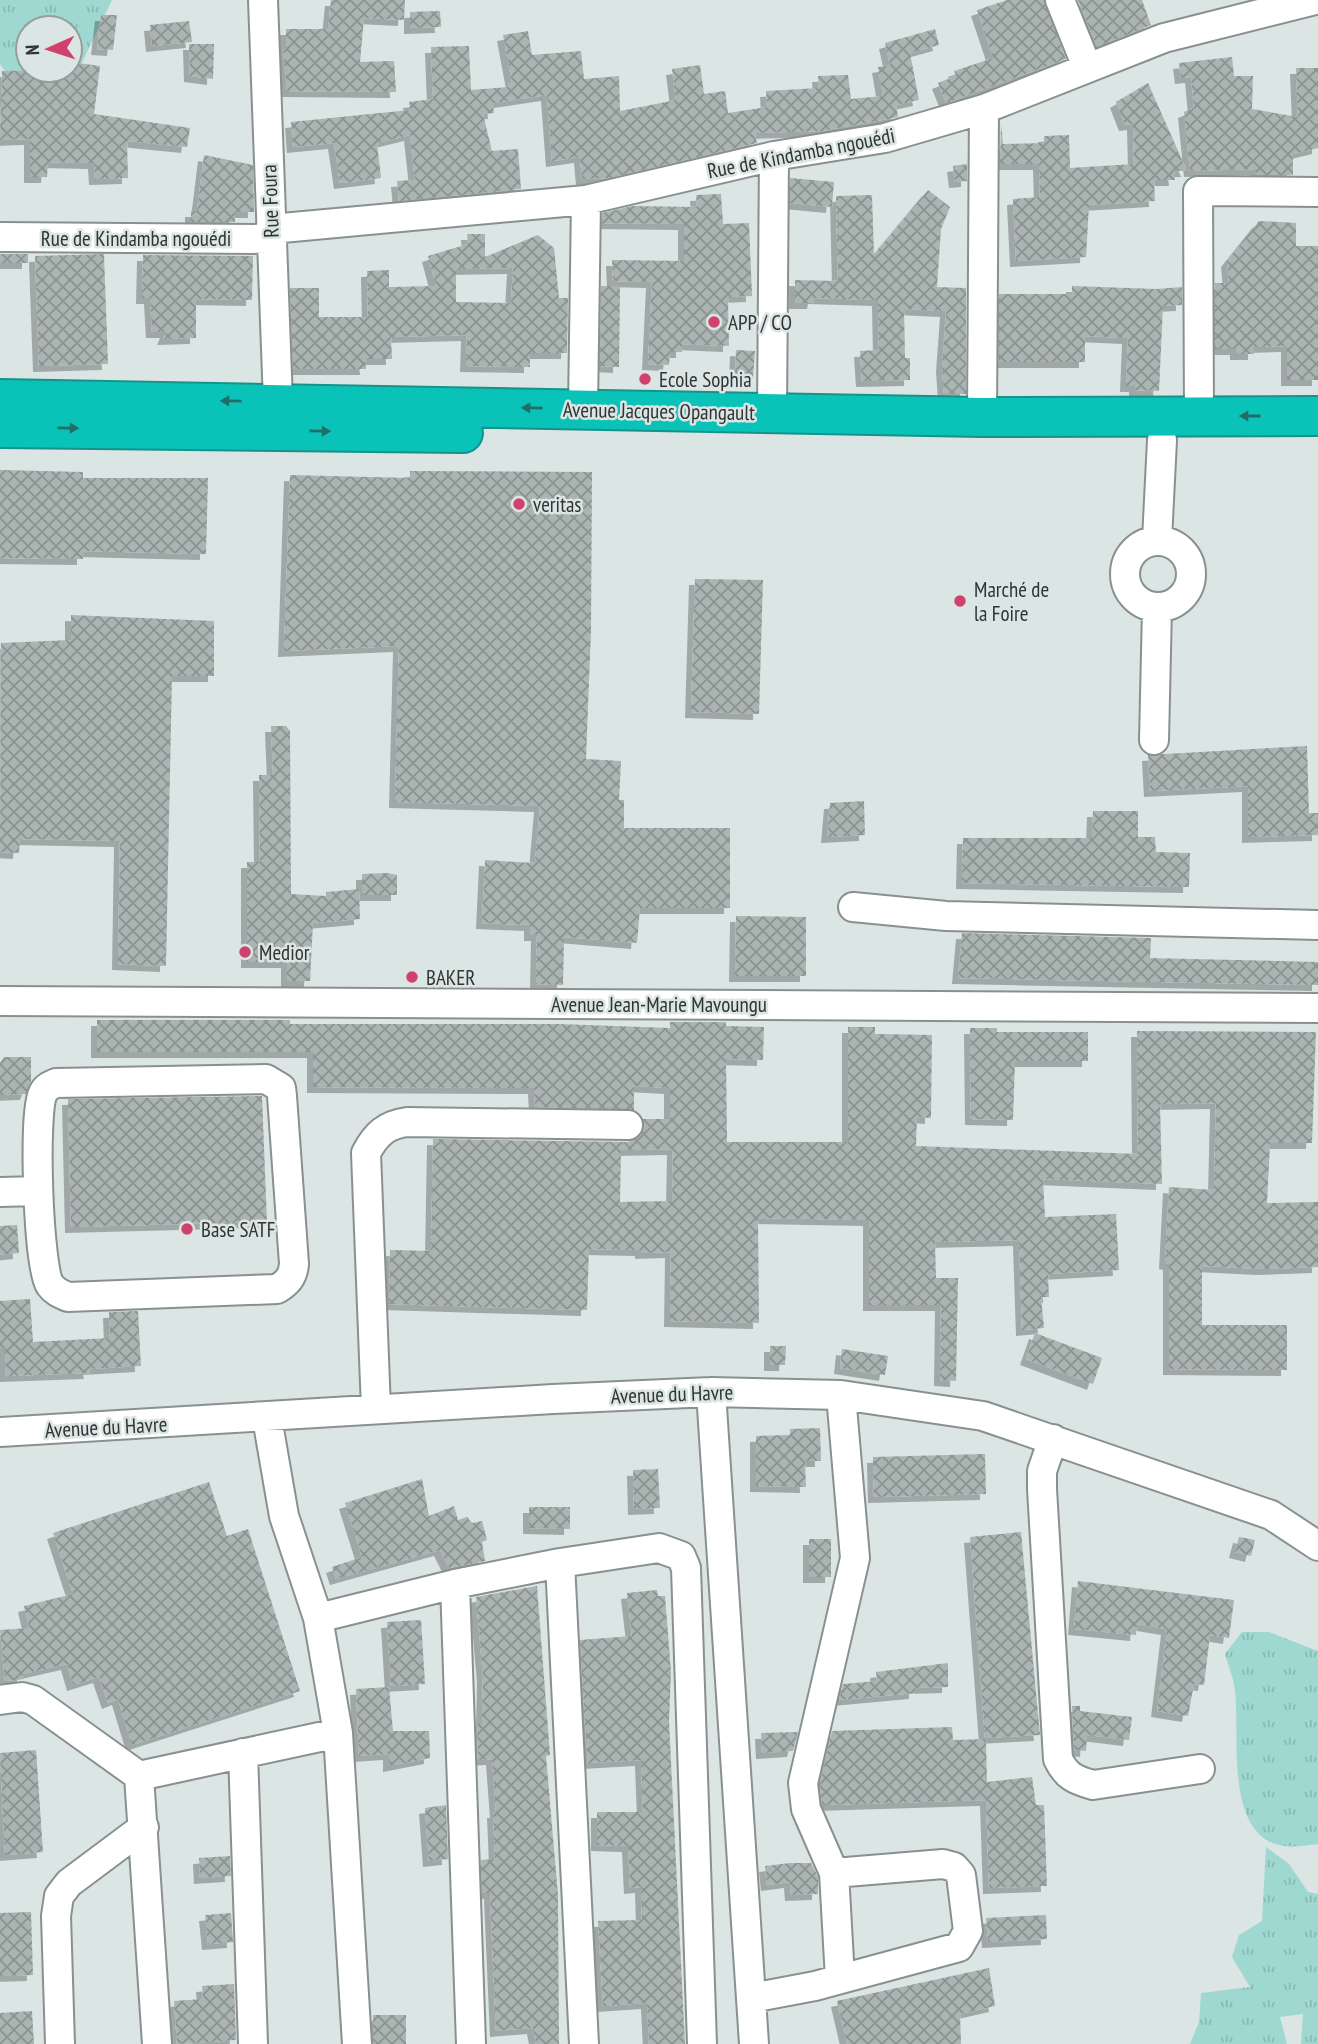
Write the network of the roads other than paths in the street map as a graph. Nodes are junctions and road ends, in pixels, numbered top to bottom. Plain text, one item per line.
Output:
1 (263, 0) edge
2 (1059, 0) edge
3 (1315, 0) edge
4 (1087, 67) junction
5 (984, 109) junction
6 (774, 156) junction
7 (1318, 192) edge
8 (586, 200) junction
9 (271, 234) junction
10 (0, 237) edge
11 (0, 399) edge
12 (278, 402) junction
13 (583, 409) junction
14 (772, 413) junction
15 (1318, 415) edge
16 (1199, 416) junction
17 (982, 417) junction
18 (0, 428) edge
19 (1162, 440) junction
20 (1318, 442) edge
21 (1157, 540) junction
22 (1157, 608) junction
23 (1154, 740) dead end
24 (853, 907) dead end
25 (1318, 925) edge
26 (0, 1001) edge
27 (1318, 1008) edge
28 (628, 1125) dead end
29 (38, 1191) junction
30 (0, 1192) edge
31 (711, 1392) junction
32 (841, 1395) junction
33 (376, 1409) junction
34 (267, 1418) junction
35 (0, 1432) edge
36 (1053, 1439) junction
37 (1318, 1546) edge
38 (559, 1563) junction
39 (455, 1584) junction
40 (318, 1618) junction
41 (0, 1700) edge
42 (338, 1733) junction
43 (243, 1753) junction
44 (1200, 1769) dead end
45 (139, 1776) junction
46 (144, 1827) junction
47 (834, 1872) junction
48 (840, 1979) junction
49 (751, 1998) junction
50 (60, 2044) edge
51 (157, 2044) edge
52 (253, 2044) edge
53 (357, 2044) edge
54 (471, 2044) edge
55 (583, 2044) edge
56 (702, 2044) edge
57 (754, 2044) edge

1 - 9 street, Rue Foura
2 - 4 street
3 - 4 street, Rue de Kindamba ngouédi
4 - 5 street, Rue de Kindamba ngouédi
5 - 6 street, Rue de Kindamba ngouédi
5 - 17 street
6 - 8 street, Rue de Kindamba ngouédi
6 - 14 street
7 - 16 street
8 - 9 street, Rue de Kindamba ngouédi
8 - 13 street
9 - 10 street, Rue de Kindamba ngouédi
9 - 12 street, Rue Foura
12 -> 11 highway, Avenue Jacques Opangault
13 -> 12 highway, Avenue Jacques Opangault
13 - 14 highway, Avenue Jacques Opangault
14 - 17 highway, Avenue Jacques Opangault
15 -> 16 highway, Avenue Jacques Opangault
16 - 17 highway, Avenue Jacques Opangault
18 -> 19 highway
19 - 20 highway
19 - 21 street
21 - 22 street
21 - 22 street
22 - 23 street
24 - 25 street
26 - 27 street, Avenue Jean-Marie Mavoungu
28 - 33 street
29 - 29 street
29 - 30 street
31 - 32 street, Avenue du Havre
31 - 33 street, Avenue du Havre
31 - 49 street
32 - 36 street, Avenue du Havre
32 - 47 street
33 - 34 street, Avenue du Havre
34 - 35 street, Avenue du Havre
34 - 40 street
36 - 37 street, Avenue du Havre
36 - 44 street
38 - 39 street
38 - 55 street
38 - 56 street
39 - 40 street
39 - 54 street
40 - 42 street
41 - 45 street
42 - 43 street
42 - 53 street
43 - 45 street
43 - 52 street
45 - 46 street
46 - 50 street
46 - 51 street
47 - 48 street
47 - 48 street
48 - 49 street
49 - 57 street

